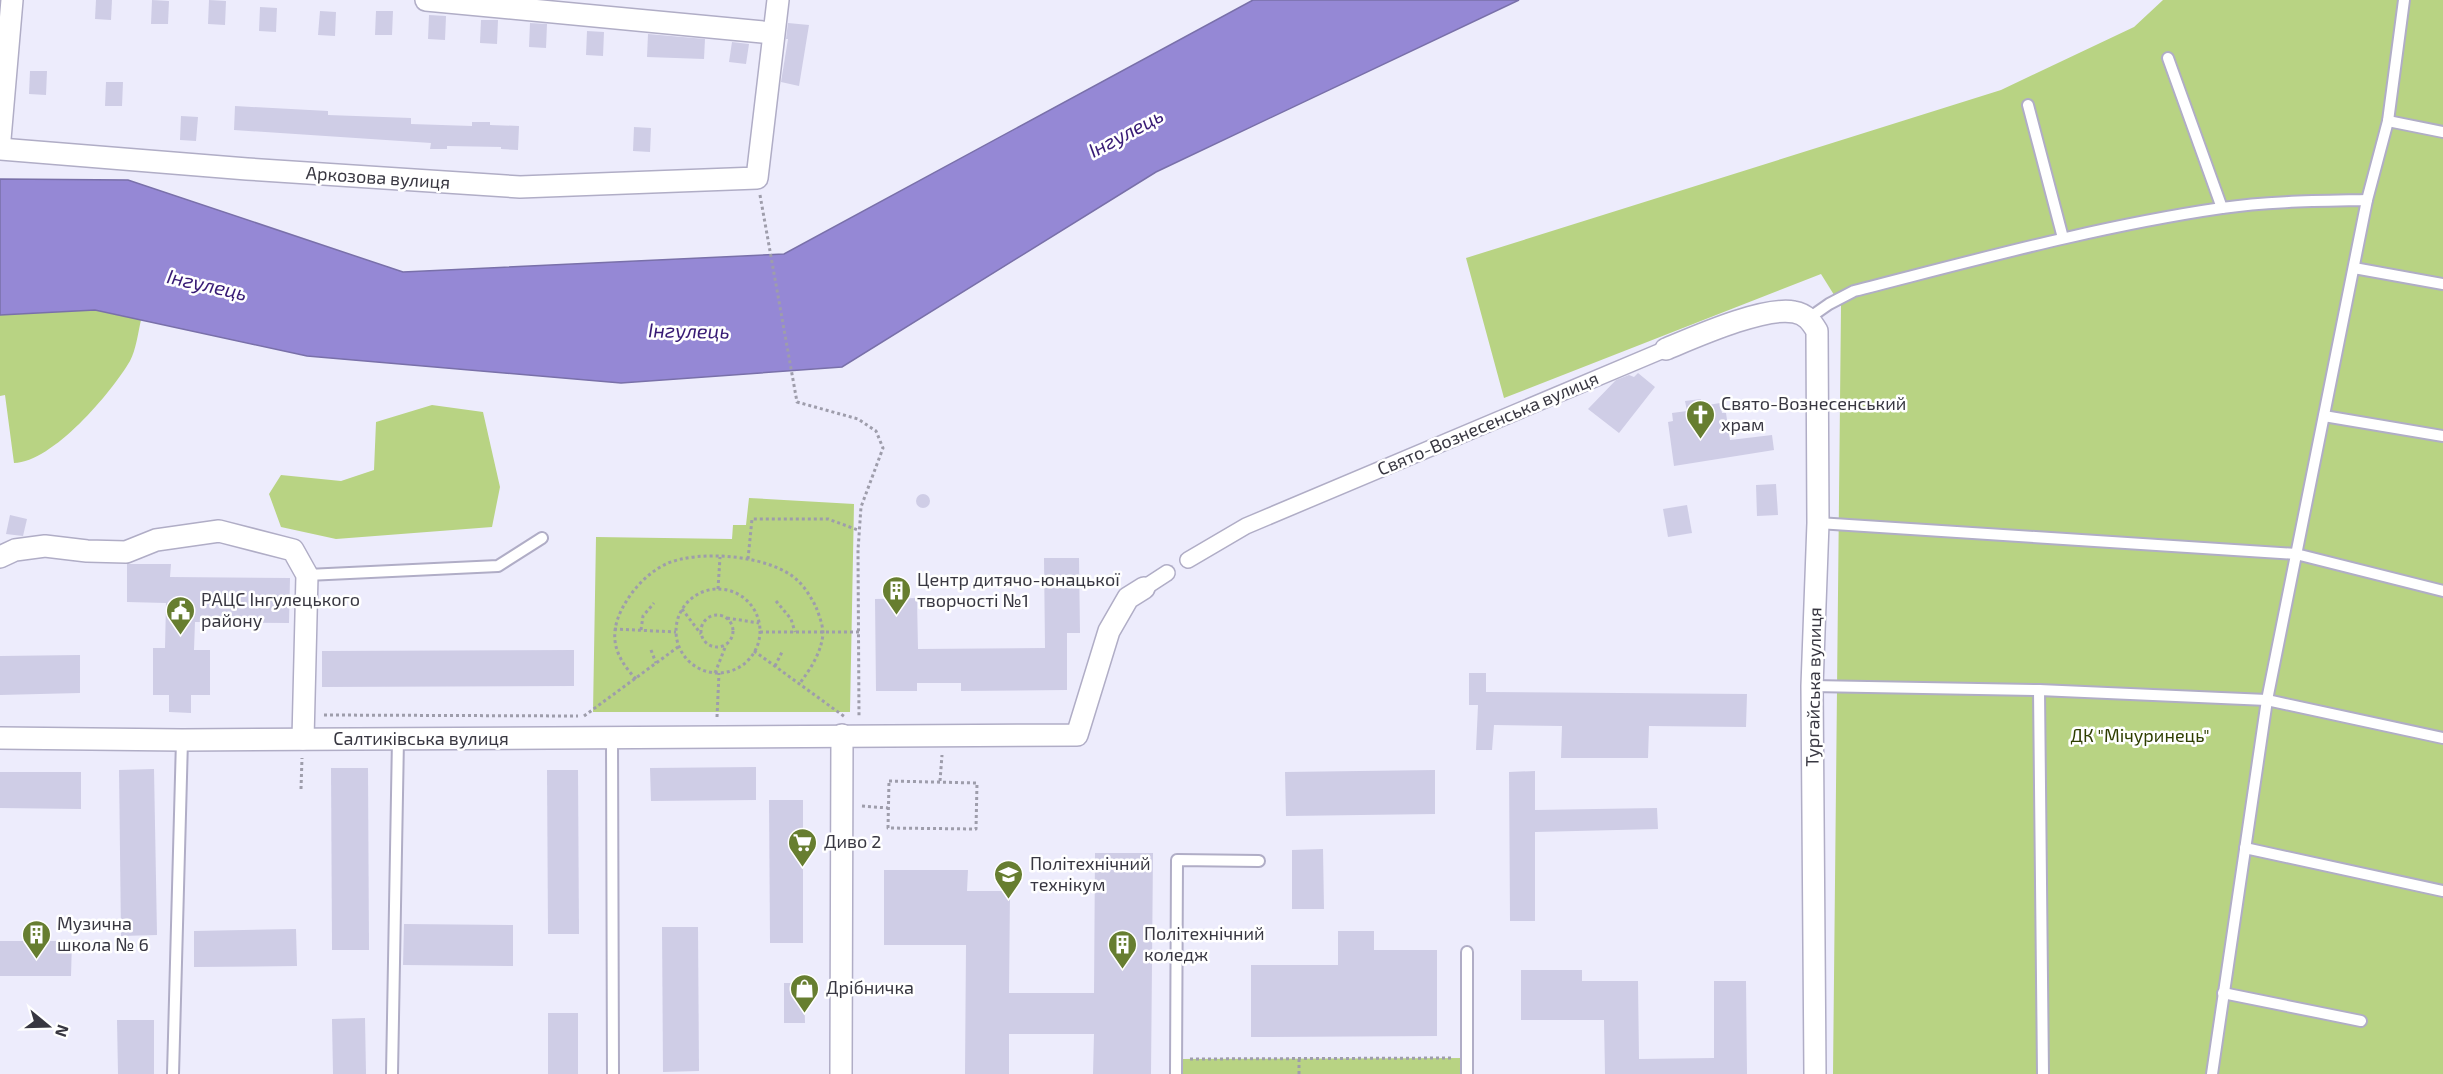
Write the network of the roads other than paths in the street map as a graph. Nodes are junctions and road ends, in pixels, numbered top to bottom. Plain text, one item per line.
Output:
1 (12, 0) edge
2 (426, 0) edge
3 (778, 0) edge
4 (2404, 0) edge
5 (773, 33) junction
6 (2168, 58) dead end
7 (2028, 105) dead end
8 (2388, 121) junction
9 (2443, 132) edge
10 (0, 139) edge
11 (0, 148) edge
12 (2367, 200) junction
13 (2222, 208) junction
14 (2063, 238) junction
15 (2354, 268) junction
16 (2443, 284) edge
17 (1803, 315) junction
18 (1666, 349) joint
19 (2324, 416) junction
20 (2443, 436) edge
21 (1818, 523) junction
22 (542, 538) dead end
23 (2296, 554) junction
24 (0, 557) edge
25 (1188, 560) dead end
26 (1167, 573) dead end
27 (307, 575) junction
28 (1144, 588) joint
29 (2443, 591) edge
30 (1812, 687) junction
31 (2039, 690) junction
32 (2267, 700) junction
33 (849, 729) junction
34 (0, 738) edge
35 (612, 738) junction
36 (2443, 738) edge
37 (303, 739) junction
38 (398, 739) junction
39 (182, 740) junction
40 (2245, 848) junction
41 (1259, 861) dead end
42 (2443, 891) edge
43 (1467, 952) dead end
44 (2223, 993) junction
45 (2361, 1021) dead end
46 (173, 1074) edge
47 (392, 1074) edge
48 (613, 1074) edge
49 (841, 1074) edge
50 (1176, 1074) edge
51 (1467, 1074) edge
52 (1815, 1074) edge
53 (2043, 1074) edge
54 (2212, 1074) edge

1 - 10 street
2 - 5 street
3 - 5 street
4 - 8 lane
5 - 11 street, Аркозова вулиця
6 - 13 lane
7 - 14 lane
8 - 9 lane
8 - 12 lane
12 - 13 lane
12 - 15 lane
13 - 14 lane
14 - 17 lane
15 - 16 lane
15 - 19 lane
17 - 18 street, Свято-Вознесенська вулиця
17 - 21 street, Тургайська вулиця
18 - 25 street, Свято-Вознесенська вулиця
19 - 20 lane
19 - 23 lane
21 - 23 lane
21 - 30 street, Тургайська вулиця
22 - 27 lane
23 - 29 lane
23 - 32 lane
24 - 27 street
26 - 28 street
27 - 37 street
28 - 33 street
30 - 31 lane
30 - 52 street, Тургайська вулиця
31 - 32 lane
31 - 53 lane
32 - 36 lane
32 - 40 lane
33 - 35 street, Салтиківська вулиця
33 - 49 street
34 - 39 street, Салтиківська вулиця
35 - 38 street, Салтиківська вулиця
35 - 48 lane
37 - 38 street, Салтиківська вулиця
37 - 39 street, Салтиківська вулиця
38 - 47 lane
39 - 46 lane
40 - 42 lane
40 - 44 lane
41 - 50 lane
43 - 51 lane
44 - 45 lane
44 - 54 lane

